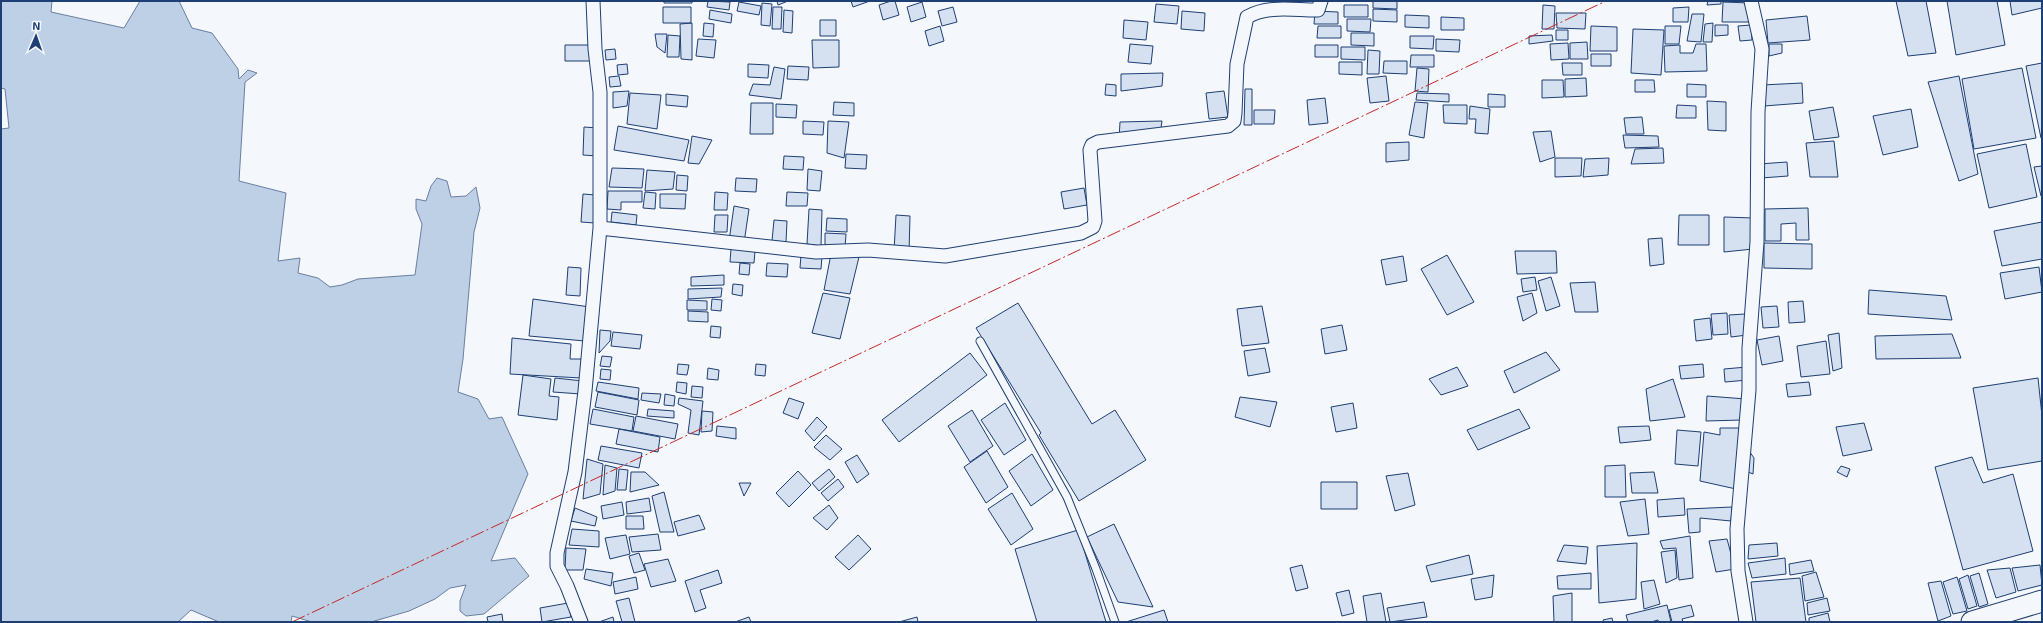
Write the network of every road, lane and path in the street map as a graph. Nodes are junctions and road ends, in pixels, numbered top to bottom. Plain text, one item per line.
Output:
1 (593, 1) edge
2 (1321, 1) edge
3 (1751, 1) edge
4 (600, 228) junction
5 (980, 341) dead end
6 (2042, 601) edge
7 (581, 622) edge
8 (1114, 622) edge
9 (1746, 622) edge
10 (1972, 622) edge

1 - 4 street
2 - 4 street
3 - 9 street
4 - 7 street
5 - 8 lane
6 - 10 main road

